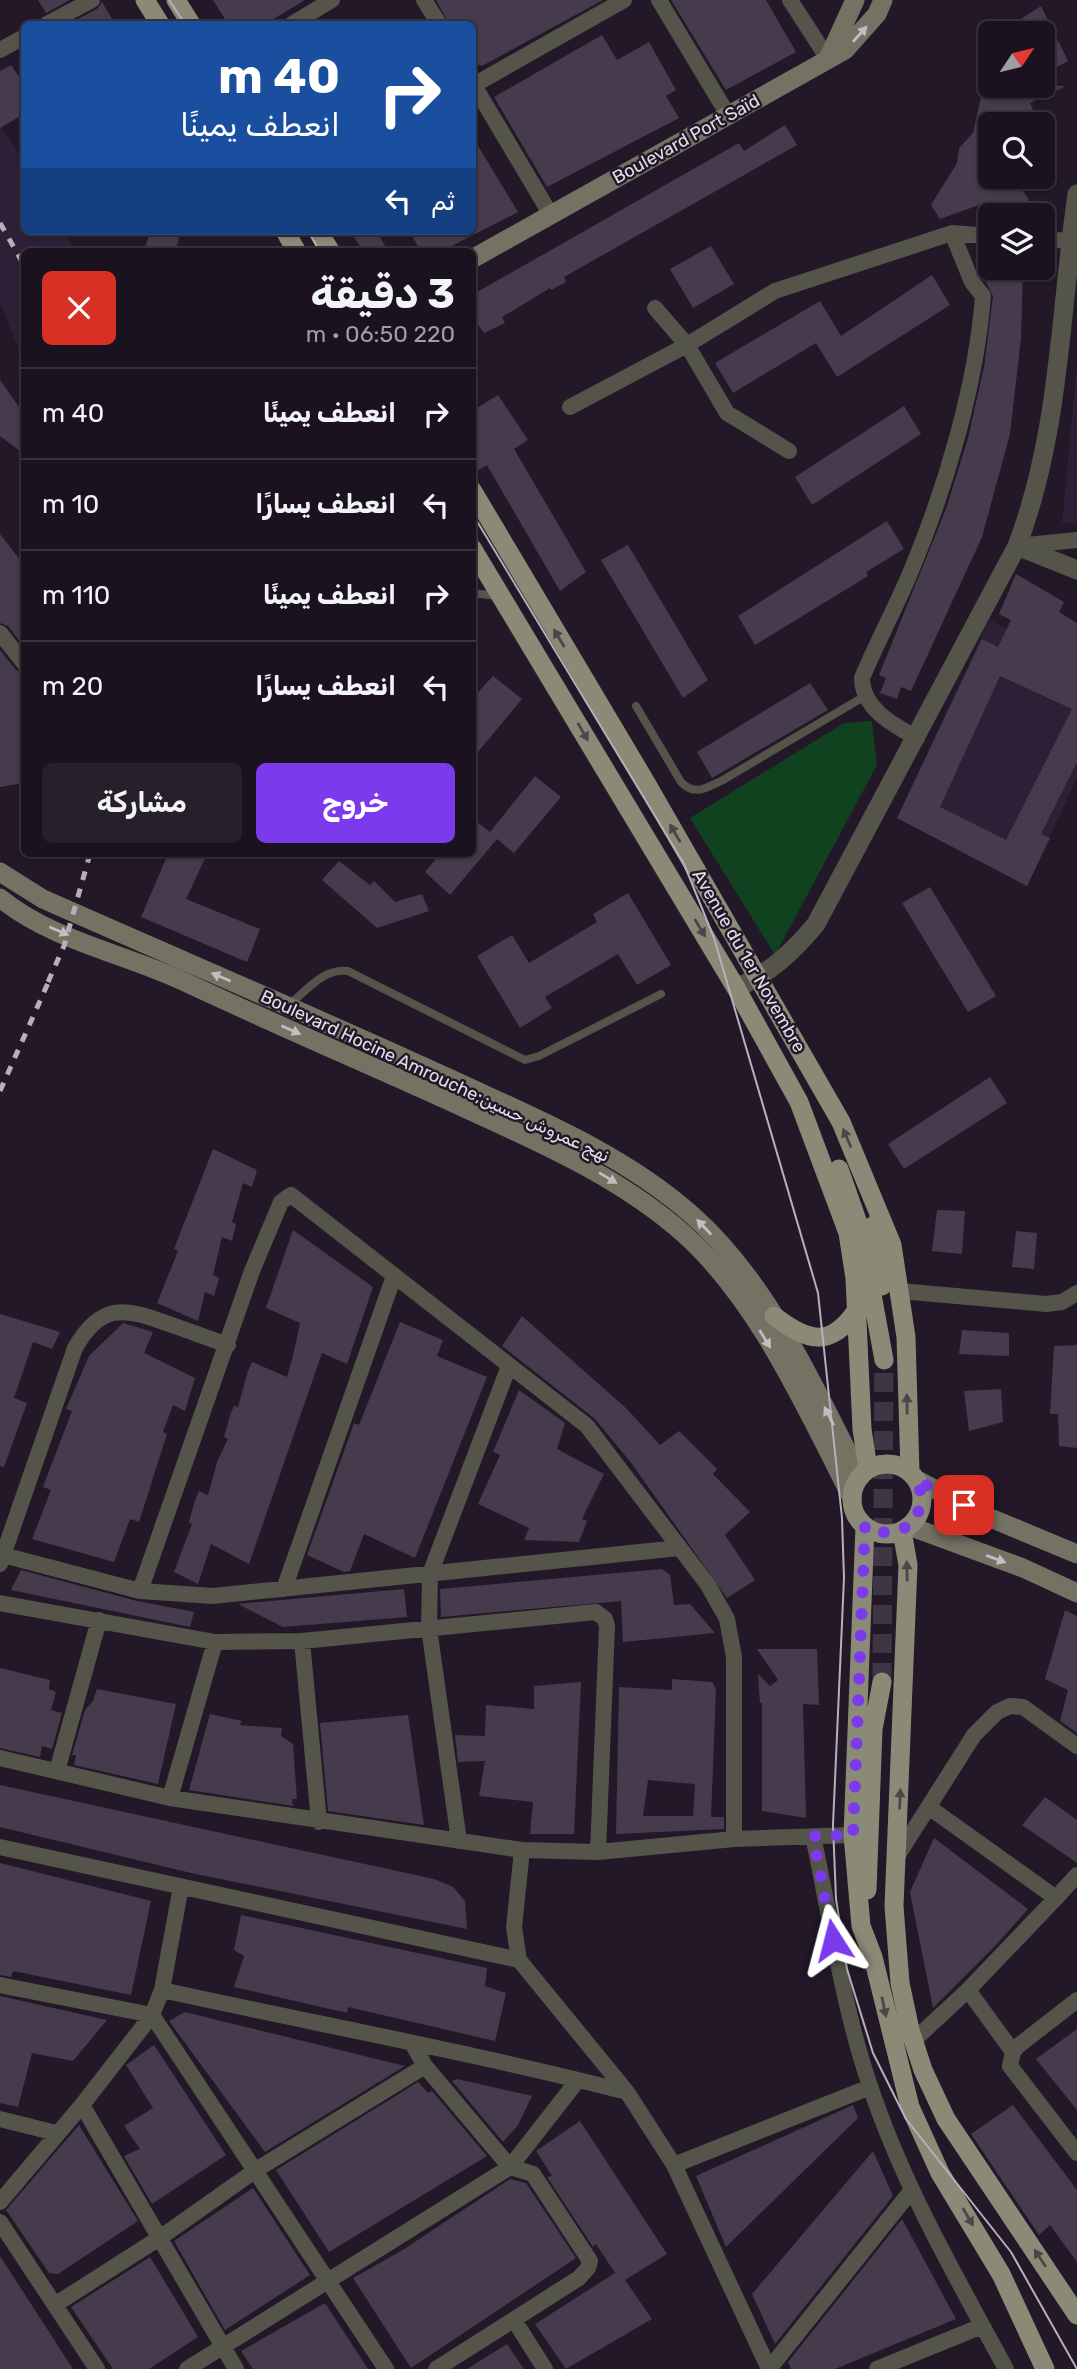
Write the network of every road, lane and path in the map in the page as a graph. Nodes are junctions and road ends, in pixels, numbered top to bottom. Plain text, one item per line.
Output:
1 (92, 0) edge
2 (145, 0) edge
3 (176, 0) edge
4 (332, 0) edge
5 (424, 0) edge
6 (624, 0) edge
7 (659, 0) edge
8 (790, 0) edge
9 (856, 0) edge
10 (883, 0) edge
11 (53, 21) edge
12 (158, 21) edge
13 (189, 21) edge
14 (297, 21) edge
15 (437, 21) edge
16 (21, 39) edge
17 (0, 50) edge
18 (828, 59) junction
19 (476, 82) edge
20 (476, 89) edge
21 (728, 115) junction
22 (1077, 194) edge
23 (551, 215) junction
24 (952, 233) junction
25 (978, 235) edge
26 (1055, 240) edge
27 (1070, 241) junction
28 (476, 257) edge
29 (655, 308) dead end
30 (687, 345) junction
31 (569, 407) dead end
32 (789, 451) dead end
33 (476, 497) edge
34 (1077, 540) edge
35 (1017, 546) junction
36 (476, 555) edge
37 (1077, 570) edge
38 (476, 593) edge
39 (500, 596) junction
40 (0, 633) edge
41 (21, 659) edge
42 (864, 696) junction
43 (636, 706) dead end
44 (917, 738) junction
45 (0, 872) edge
46 (0, 898) edge
47 (758, 978) junction
48 (736, 988) junction
49 (661, 994) dead end
50 (288, 1006) junction
51 (799, 1102) junction
52 (861, 1171) junction
53 (394, 1276) junction
54 (900, 1291) junction
55 (1077, 1293) edge
56 (856, 1311) junction
57 (774, 1317) junction
58 (228, 1345) junction
59 (509, 1366) junction
60 (864, 1473) junction
61 (914, 1476) junction
62 (852, 1498) junction
63 (865, 1526) junction
64 (906, 1528) junction
65 (679, 1548) junction
66 (1077, 1554) edge
67 (1, 1559) edge
68 (430, 1574) junction
69 (284, 1589) junction
70 (140, 1591) junction
71 (1077, 1593) edge
72 (0, 1603) edge
73 (99, 1620) junction
74 (429, 1628) junction
75 (302, 1640) junction
76 (215, 1642) junction
77 (1077, 1746) edge
78 (0, 1758) edge
79 (57, 1771) junction
80 (170, 1798) junction
81 (930, 1808) junction
82 (318, 1822) junction
83 (853, 1835) junction
84 (813, 1836) junction
85 (734, 1839) junction
86 (459, 1841) junction
87 (0, 1847) edge
88 (522, 1850) junction
89 (598, 1852) junction
90 (896, 1858) junction
91 (1077, 1875) edge
92 (181, 1886) junction
93 (1056, 1898) junction
94 (897, 1951) junction
95 (873, 1957) junction
96 (519, 1960) junction
97 (0, 1985) edge
98 (162, 1990) junction
99 (968, 1990) junction
100 (1077, 2000) edge
101 (152, 2015) junction
102 (913, 2041) junction
103 (413, 2045) junction
104 (1013, 2052) junction
105 (425, 2066) junction
106 (578, 2080) junction
107 (870, 2087) junction
108 (627, 2092) junction
109 (82, 2105) junction
110 (0, 2119) edge
111 (56, 2133) junction
112 (1077, 2153) edge
113 (674, 2165) junction
114 (510, 2168) junction
115 (256, 2170) junction
116 (911, 2191) junction
117 (0, 2202) edge
118 (0, 2222) edge
119 (161, 2237) junction
120 (329, 2280) junction
121 (56, 2304) junction
122 (1077, 2315) edge
123 (514, 2320) junction
124 (982, 2326) junction
125 (221, 2346) junction
126 (97, 2369) edge
127 (187, 2369) edge
128 (236, 2369) edge
129 (386, 2369) edge
130 (436, 2369) edge
131 (545, 2369) edge
132 (769, 2369) edge
133 (877, 2369) edge
134 (1006, 2369) edge
135 (1045, 2369) edge

1 - 11 street
2 - 12 main road
3 - 13 main road
4 - 14 street
5 - 15 street
6 - 19 street
7 - 21 street
8 - 18 street
9 - 18 main road
18 -> 10 main road, Boulevard Port Saïd
16 - 17 street
18 - 21 main road, Boulevard Port Saïd
20 - 23 street
21 - 23 main road, Boulevard Port Saïd
22 - 27 street
23 - 28 main road, Boulevard Port Saïd
24 - 25 street
24 - 30 street
24 - 42 street
26 - 27 street
27 - 35 street
29 - 30 street
30 - 31 street
30 - 32 street
47 -> 33 main road, Avenue du 1er Novembre
34 - 35 street
35 - 37 street
35 - 44 street
36 - 39 main road, Avenue du 1er Novembre
38 - 39 lane
39 -> 48 main road, Avenue du 1er Novembre
40 - 41 street
42 - 43 lane
42 - 44 street
44 - 47 street
50 -> 45 main road, Boulevard Hocine Amrouche;نهج عمروش حسين
46 -> 62 main road, Boulevard Hocine Amrouche;نهج عمروش حسين
47 - 48 street
52 -> 47 main road, Avenue du 1er Novembre
48 - 51 main road, Avenue du 1er Novembre
49 - 50 lane
57 -> 50 main road, Boulevard Hocine Amrouche;نهج عمروش حسين
51 - 52 main road
51 - 56 main road, Avenue du 1er Novembre
52 - 54 main road, Avenue du 1er Novembre
53 - 58 street
53 - 59 street
53 - 69 street
54 - 55 street
61 -> 54 main road, Avenue du 1er Novembre
56 - 57 main road
56 - 60 main road, Avenue du 1er Novembre
60 -> 57 main road, Boulevard Hocine Amrouche;نهج عمروش حسين
58 - 67 street
58 - 70 street
59 - 65 street
59 - 68 street
60 - 61 main road
60 - 62 main road
61 - 64 main road
61 - 66 main road
62 - 63 main road
63 - 64 main road
63 - 83 main road
64 -> 71 main road
90 -> 64 main road
65 - 68 street
65 - 85 street
67 - 70 street
68 - 69 street
68 - 74 street
69 - 70 street
72 - 73 street
73 - 76 street
73 - 79 street
74 - 75 street
74 - 86 street
74 - 89 street
75 - 76 street
75 - 82 street
76 - 80 street
77 - 81 street
78 - 79 street
79 - 80 street
80 - 82 street
81 - 90 street
81 - 93 street
82 - 86 street
83 - 84 street
83 - 95 main road
84 - 85 street
84 - 107 street
85 - 89 street
86 - 88 street
87 - 92 street
88 - 89 street
88 - 96 street
90 - 94 main road
91 - 93 street
92 - 96 street
92 - 98 street
93 - 99 street
94 - 95 main road
94 - 102 main road
95 -> 135 main road
96 - 108 street
97 - 101 street
98 - 101 street
98 - 103 street
99 - 102 street
99 - 104 street
100 - 104 street
101 - 109 street
101 - 115 street
122 -> 102 main road
103 - 105 street
103 - 106 street
104 - 112 street
105 - 114 street
105 - 115 street
106 - 108 street
106 - 114 street
107 - 113 street
107 - 116 street
108 - 113 street
109 - 111 street
109 - 119 street
110 - 111 street
111 - 117 street
113 - 132 street
114 - 120 street
114 - 123 street
115 - 119 street
115 - 120 street
116 - 124 street
116 - 132 street
118 - 121 street
119 - 121 street
119 - 125 street
120 - 125 street
120 - 129 street
121 - 126 street
123 - 130 street
123 - 131 street
124 - 133 street
124 - 134 street
125 - 127 street
125 - 128 street

